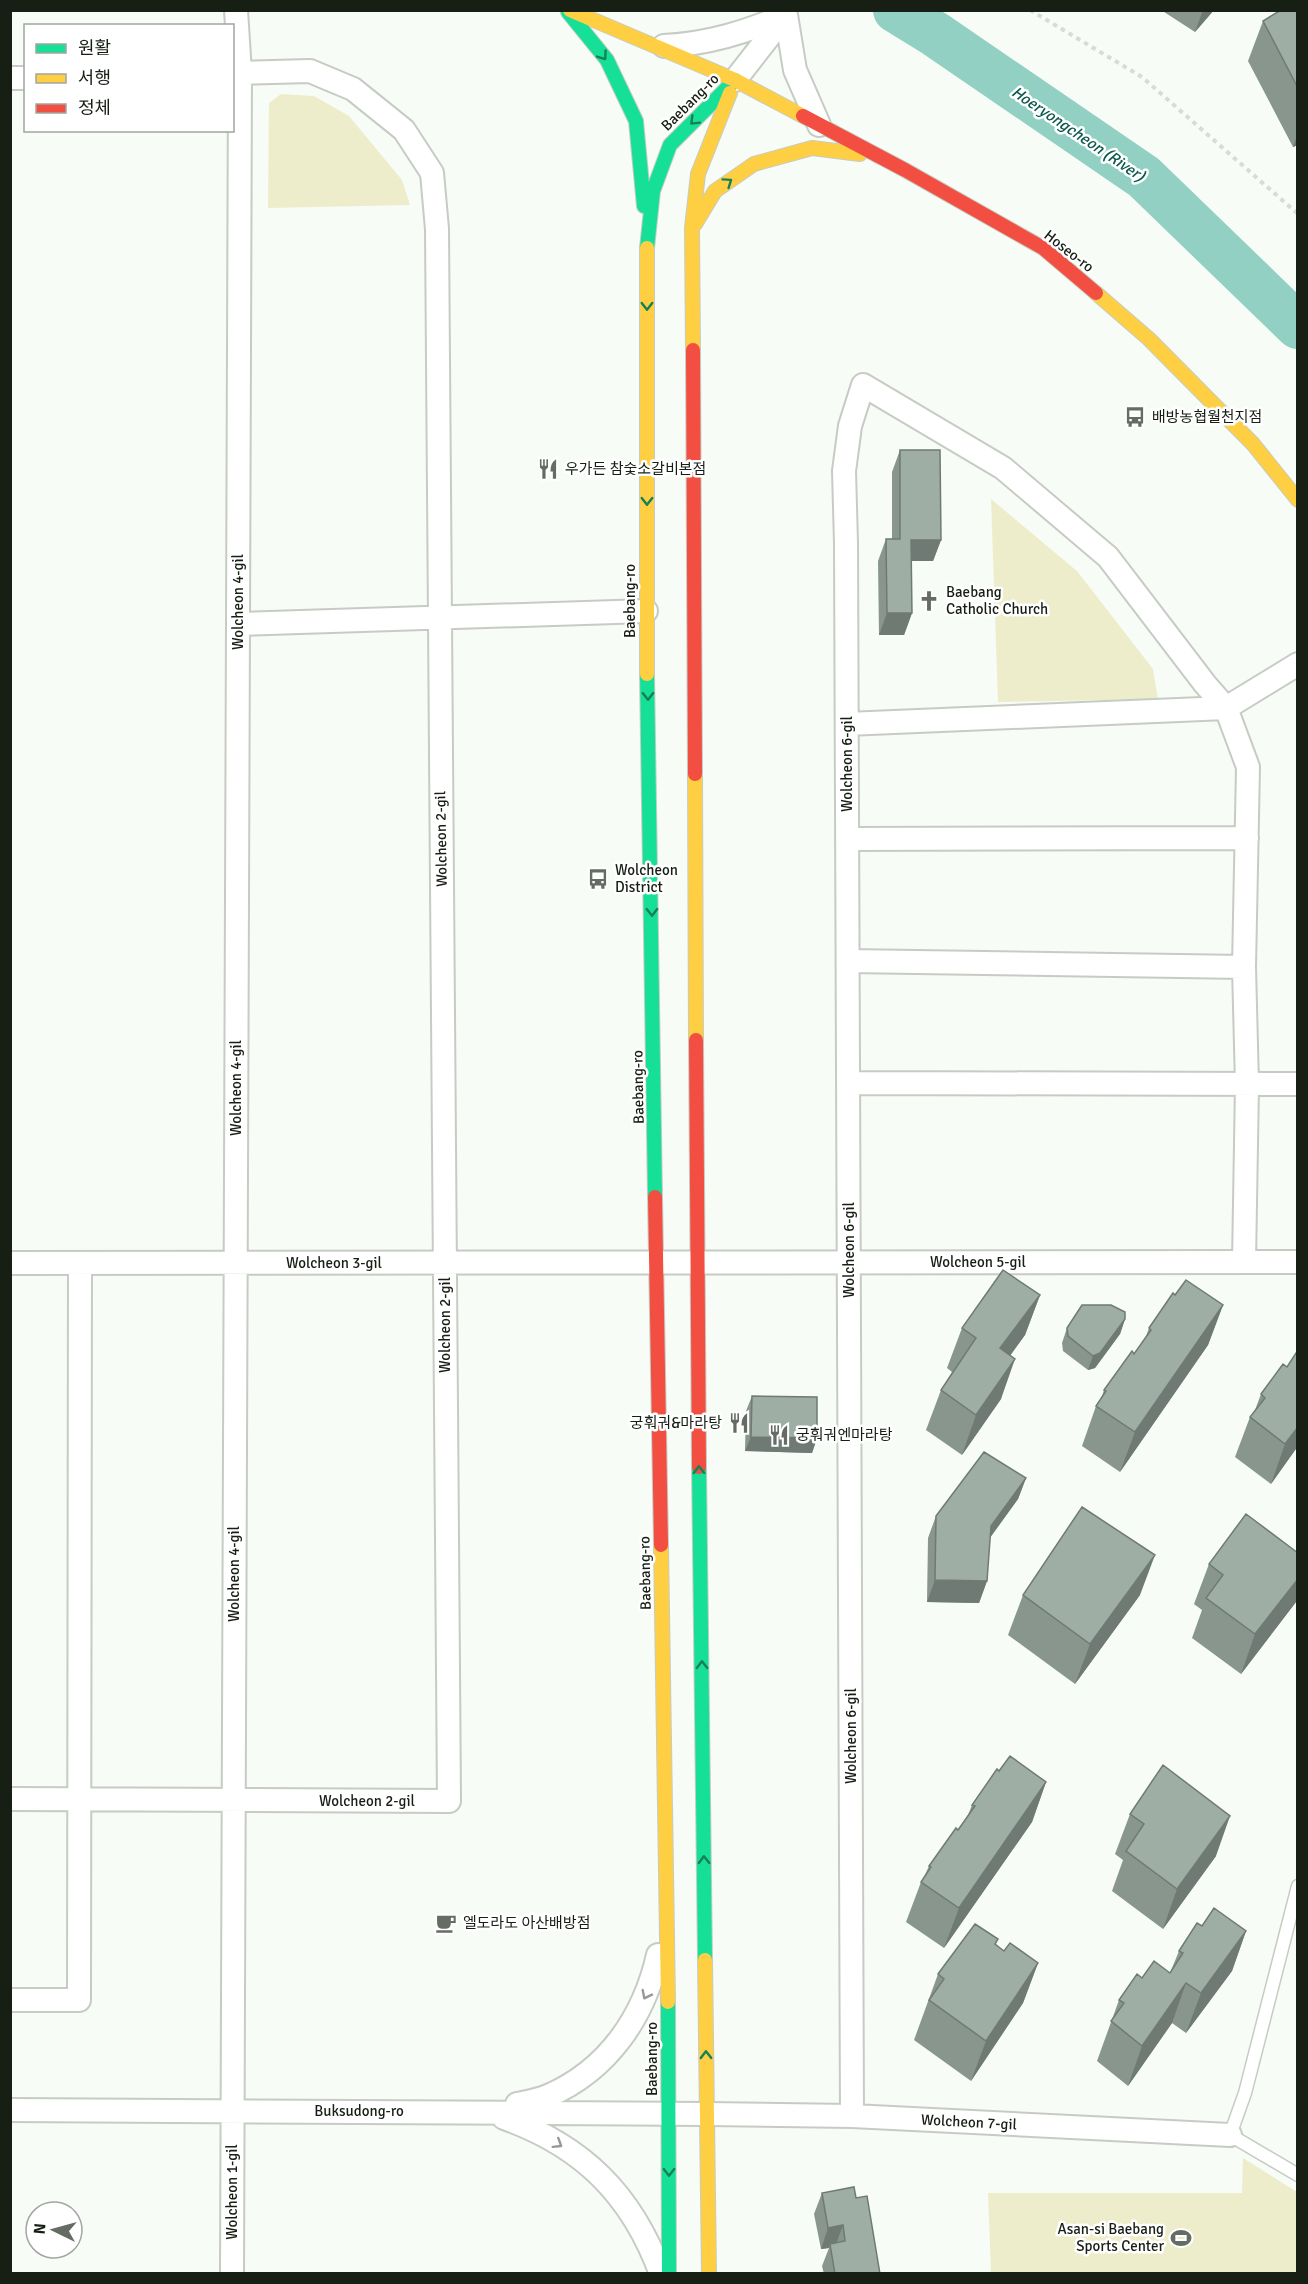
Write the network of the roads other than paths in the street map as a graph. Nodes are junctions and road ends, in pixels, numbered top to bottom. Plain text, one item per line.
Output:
1 (236, 10) edge
2 (569, 10) edge
3 (788, 13) edge
4 (655, 46) junction
5 (236, 73) edge
6 (735, 80) junction
7 (819, 125) junction
8 (878, 155) junction
9 (692, 228) junction
10 (647, 247) junction
11 (1298, 501) edge
12 (646, 611) junction
13 (439, 618) junction
14 (238, 624) junction
15 (1298, 664) edge
16 (1226, 708) junction
17 (847, 724) junction
18 (1247, 838) junction
19 (848, 839) junction
20 (848, 961) junction
21 (1244, 967) junction
22 (848, 1083) junction
23 (1298, 1084) edge
24 (1247, 1085) junction
25 (658, 1262) junction
26 (697, 1262) junction
27 (849, 1262) junction
28 (1244, 1262) junction
29 (1298, 1262) edge
30 (10, 1263) edge
31 (80, 1263) junction
32 (236, 1263) junction
33 (444, 1263) junction
34 (10, 1799) edge
35 (80, 1800) junction
36 (234, 1800) junction
37 (1298, 1886) edge
38 (667, 1918) junction
39 (10, 2000) edge
40 (10, 2110) edge
41 (232, 2111) junction
42 (485, 2112) junction
43 (669, 2113) junction
44 (707, 2114) junction
45 (852, 2116) junction
46 (1230, 2135) junction
47 (1298, 2175) edge
48 (232, 2274) edge
49 (661, 2274) edge
50 (669, 2274) edge
51 (710, 2274) edge

1 - 5 street, Wolcheon 4-gil
2 - 4 street, Hoseo-ro
2 -> 10 street
3 - 4 street
3 - 6 street
3 - 7 street
4 - 6 street, Hoseo-ro
5 - 13 street, Wolcheon 2-gil
5 - 14 street, Wolcheon 4-gil
6 - 7 street, Hoseo-ro
6 - 9 street, Baebang-ro
6 -> 10 street, Baebang-ro
7 - 8 street, Hoseo-ro
9 -> 8 street
8 - 11 street, Hoseo-ro
9 - 26 street, Baebang-ro
10 -> 12 street, Baebang-ro
12 - 13 street
12 -> 25 street, Baebang-ro
13 - 14 street
13 - 33 street, Wolcheon 2-gil
14 - 32 street, Wolcheon 4-gil
15 - 16 street
16 - 17 street
16 - 17 street, Wolcheon 6-gil
16 - 18 street
17 - 19 street, Wolcheon 6-gil
18 - 19 street
18 - 21 street
19 - 20 street, Wolcheon 6-gil
20 - 21 street
20 - 22 street, Wolcheon 6-gil
21 - 24 street
22 - 24 street
22 - 27 street, Wolcheon 6-gil
23 - 24 street
24 - 28 street
25 - 26 street, Wolcheon 5-gil
25 - 33 street, Wolcheon 3-gil
25 - 38 street, Baebang-ro
26 - 27 street, Wolcheon 5-gil
44 -> 26 street, Baebang-ro
27 - 28 street, Wolcheon 5-gil
27 - 45 street, Wolcheon 6-gil
28 - 29 street, Wolcheon 5-gil
30 - 31 street, Wolcheon 3-gil
31 - 32 street, Wolcheon 3-gil
31 - 35 street
32 - 33 street, Wolcheon 3-gil
32 - 36 street, Wolcheon 4-gil
33 - 36 street, Wolcheon 2-gil
34 - 35 street, Wolcheon 2-gil
35 - 36 street, Wolcheon 2-gil
35 - 39 street
36 - 41 street, Wolcheon 4-gil
37 - 46 lane
38 -> 42 street
38 - 43 street, Baebang-ro
40 - 41 street, Buksudong-ro
41 - 42 street, Buksudong-ro
41 - 48 street, Wolcheon 1-gil
42 - 43 street, Buksudong-ro
42 -> 49 street
43 - 44 street, Buksudong-ro
43 -> 50 street, Baebang-ro
44 - 45 street, Wolcheon 7-gil
44 - 51 street, Baebang-ro
45 - 46 street, Wolcheon 7-gil
46 - 47 lane

